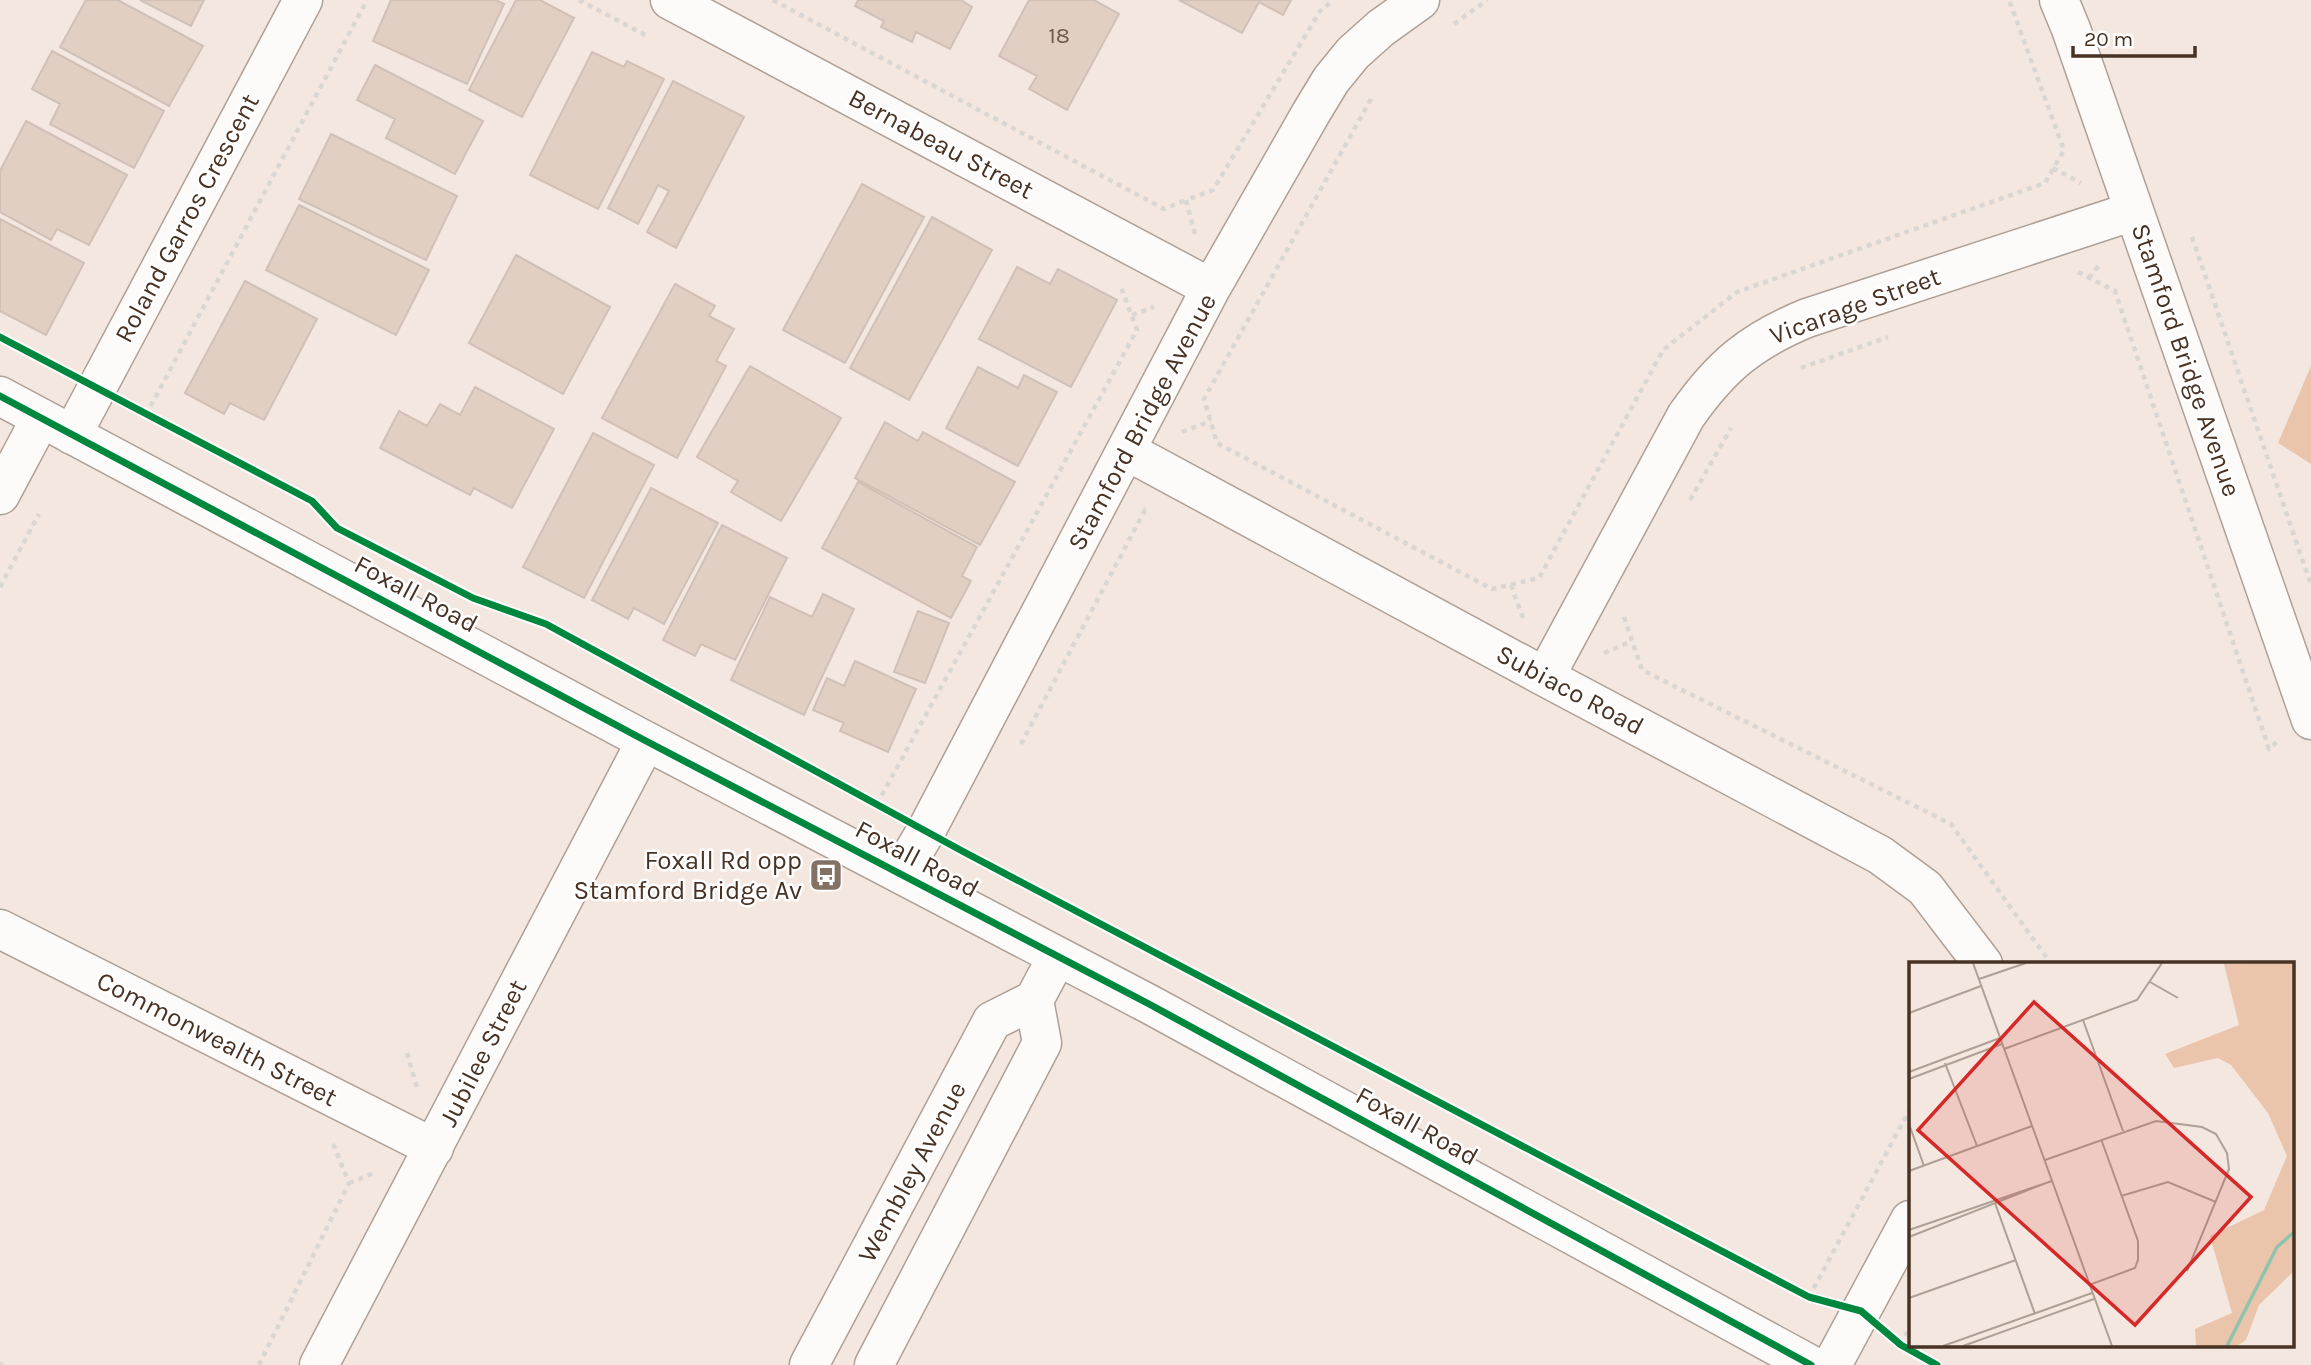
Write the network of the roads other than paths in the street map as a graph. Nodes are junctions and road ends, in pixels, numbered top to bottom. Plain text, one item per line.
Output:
1 (303, 0) edge
2 (670, 0) edge
3 (1420, 0) edge
4 (2059, 0) edge
5 (2134, 211) junction
6 (1211, 288) junction
7 (0, 396) edge
8 (57, 426) junction
9 (1127, 451) junction
10 (0, 495) edge
11 (1545, 677) junction
12 (2310, 716) edge
13 (646, 741) junction
14 (901, 873) junction
15 (0, 929) edge
16 (1057, 957) junction
17 (1981, 962) edge
18 (1034, 1000) junction
19 (434, 1148) junction
20 (1909, 1222) edge
21 (319, 1365) edge
22 (809, 1365) edge
23 (873, 1365) edge
24 (1811, 1365) edge
25 (1832, 1365) edge

1 - 8 street, Roland Garros Crescent
2 - 6 street, Bernabeau Street
3 - 6 street, Stamford Bridge Avenue
4 - 5 street, Stamford Bridge Avenue
5 - 11 street, Vicarage Street
5 - 12 street, Stamford Bridge Avenue
6 - 9 street, Stamford Bridge Avenue
7 - 8 street, Foxall Road
8 - 10 street, Roland Garros Crescent
8 - 13 street, Foxall Road
9 - 11 street, Subiaco Road
9 - 14 street, Stamford Bridge Avenue
11 - 17 street, Subiaco Road
13 - 14 street, Foxall Road
13 - 19 street, Jubilee Street
14 - 16 street, Foxall Road
15 - 19 street, Commonwealth Street
16 - 18 street
16 - 24 street, Foxall Road
18 - 22 street, Wembley Avenue
18 - 23 street, Wembley Avenue
19 - 21 street, Jubilee Street
20 - 25 street

